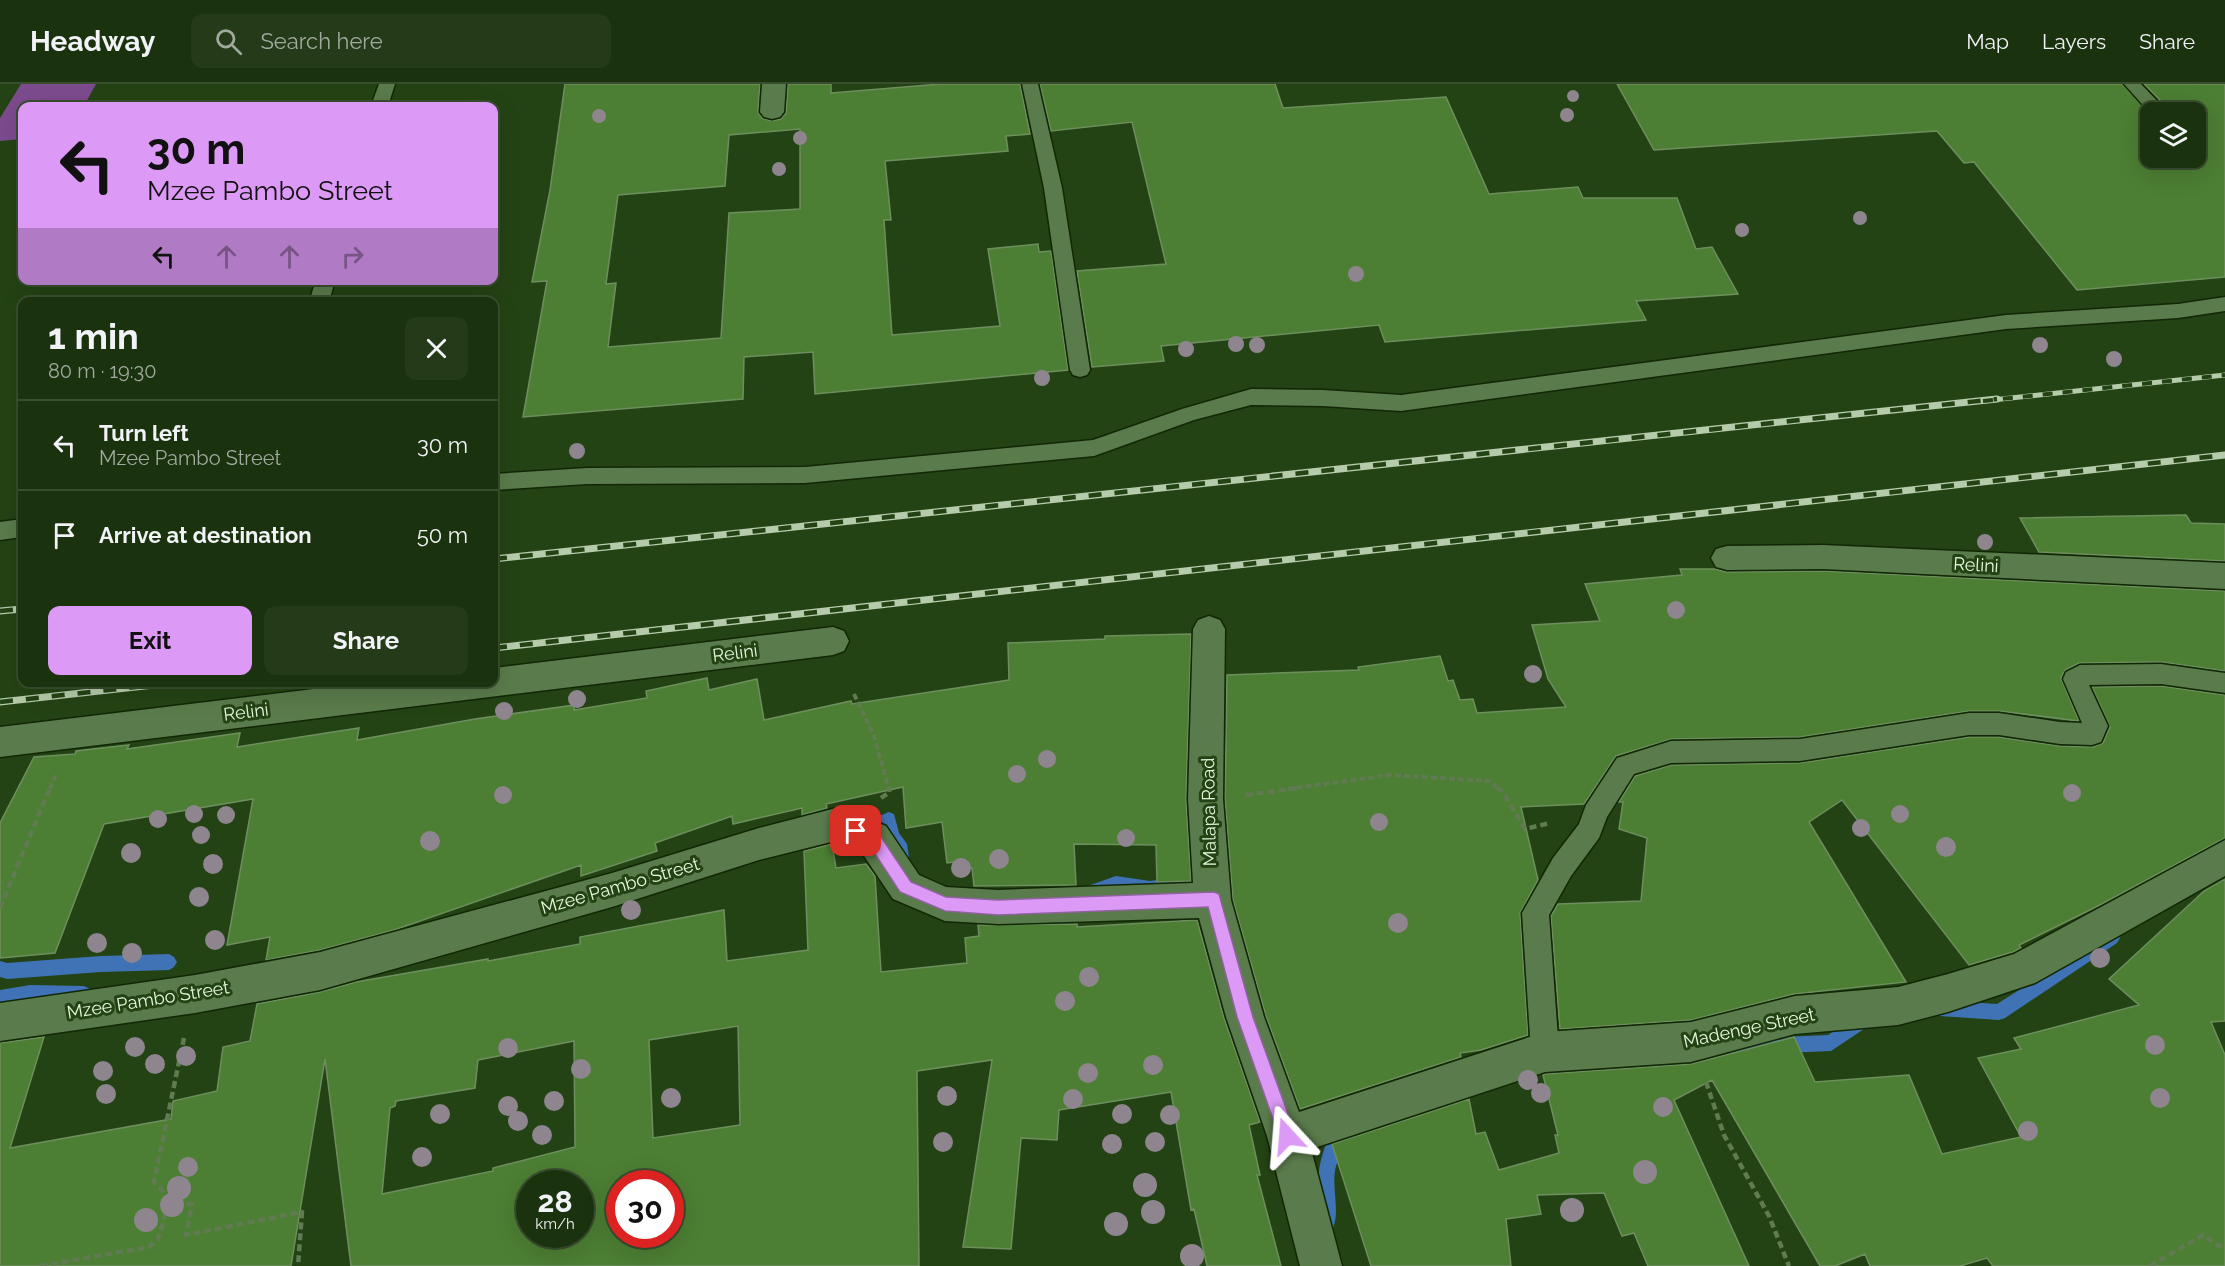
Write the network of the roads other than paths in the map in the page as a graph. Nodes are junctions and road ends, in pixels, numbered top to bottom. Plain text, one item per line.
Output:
1 (387, 84) edge
2 (774, 84) edge
3 (1030, 84) edge
4 (2132, 84) edge
5 (381, 102) edge
6 (2149, 102) edge
7 (772, 112) dead end
8 (2225, 304) edge
9 (1080, 370) dead end
10 (498, 482) edge
11 (18, 529) edge
12 (0, 531) edge
13 (1727, 558) dead end
14 (2225, 576) edge
15 (1209, 629) dead end
16 (833, 641) dead end
17 (498, 681) edge
18 (2225, 683) edge
19 (452, 687) edge
20 (0, 742) edge
21 (2225, 857) edge
22 (1214, 900) junction
23 (0, 1023) edge
24 (1545, 1052) junction
25 (1287, 1136) junction
26 (1321, 1266) edge

1 - 5 lane
2 - 7 street
3 - 9 lane
4 - 6 lane
8 - 10 lane
11 - 12 lane
13 - 14 street, Relini
15 - 22 street, Malapa Road
16 - 17 street, Relini
18 - 24 lane
19 - 20 street, Relini
21 - 24 street, Madenge Street
22 - 23 street, Mzee Pambo Street
22 - 25 street, Malapa Road
24 - 25 street, Madenge Street
25 - 26 street, Malapa Road

